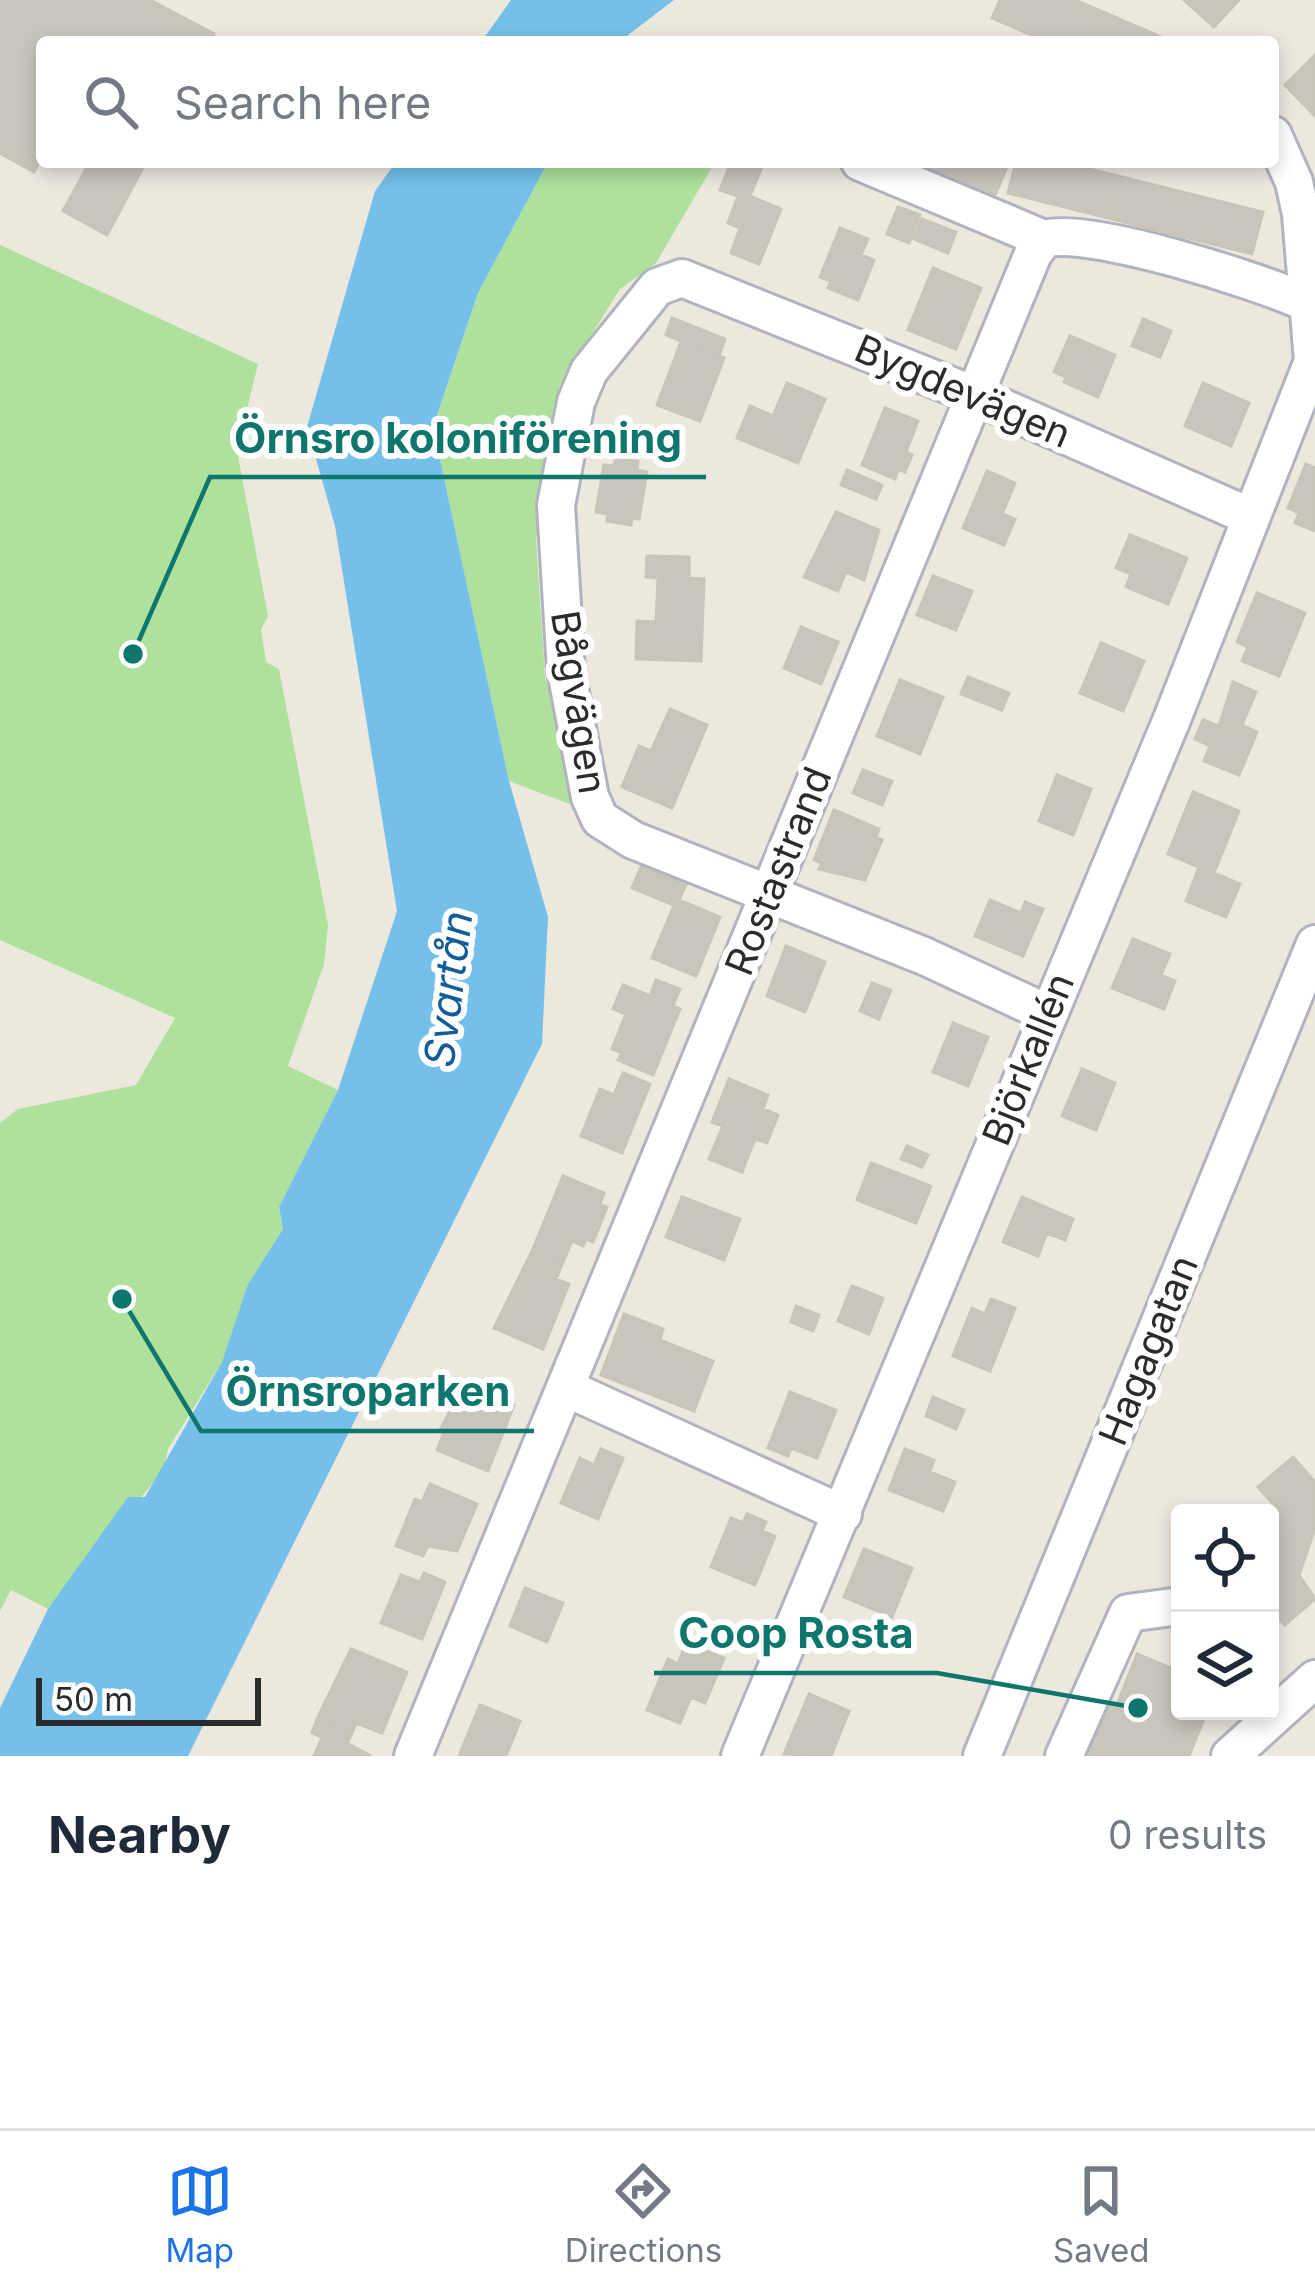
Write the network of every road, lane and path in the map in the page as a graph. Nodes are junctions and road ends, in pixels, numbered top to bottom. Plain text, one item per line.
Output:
1 (1279, 156) edge
2 (874, 168) edge
3 (1044, 239) junction
4 (671, 279) joint
5 (1305, 302) junction
6 (1314, 361) edge
7 (974, 394) junction
8 (1251, 517) junction
9 (769, 893) junction
10 (1315, 944) edge
11 (1047, 1013) junction
12 (566, 1388) junction
13 (843, 1514) junction
14 (1171, 1607) edge
15 (1315, 1679) edge
16 (412, 1756) edge
17 (740, 1756) edge
18 (982, 1756) edge
19 (1064, 1756) edge
20 (1230, 1756) edge

1 - 5 street, Björkallén
2 - 3 street
3 - 5 street
3 - 7 street, Rostastrand
4 - 7 street, Bygdevägen
4 - 9 street, Bågvägen
5 - 6 street, Björkallén
6 - 8 street, Björkallén
7 - 8 street, Bygdevägen
7 - 9 street, Rostastrand
8 - 11 street, Björkallén
9 - 11 street, Bågvägen
9 - 12 street, Rostastrand
10 - 18 street, Hagagatan
11 - 13 street, Björkallén
12 - 13 street
12 - 16 street, Rostastrand
13 - 17 street, Björkallén
14 - 19 street
15 - 20 street

